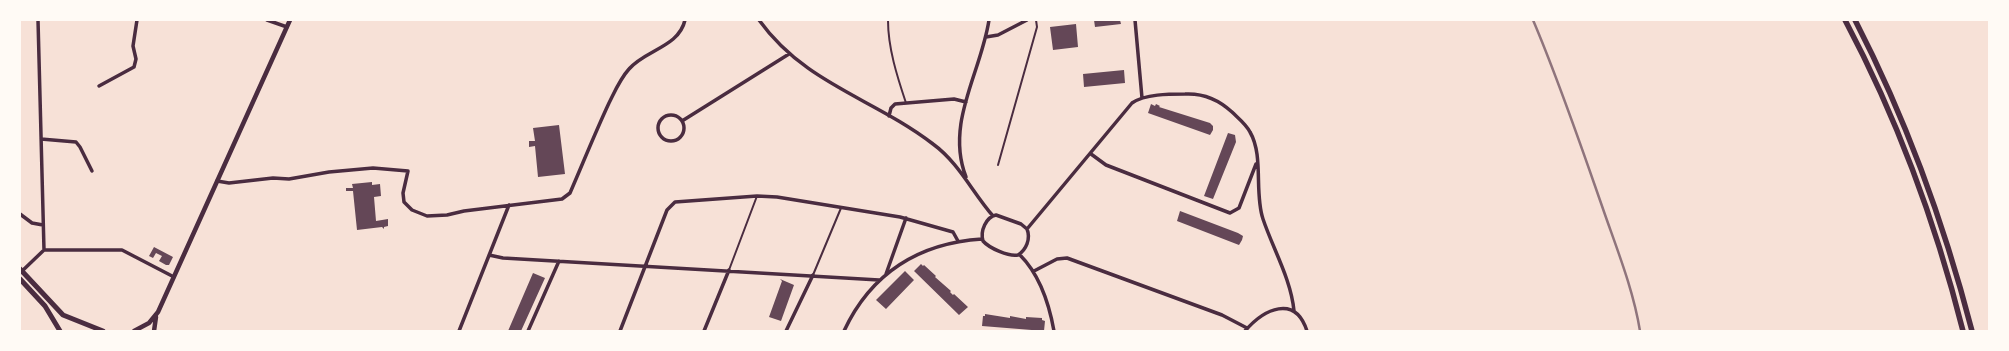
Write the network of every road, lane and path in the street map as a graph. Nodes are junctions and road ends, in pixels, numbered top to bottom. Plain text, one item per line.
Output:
1 (38, 20) edge
2 (137, 20) edge
3 (267, 20) edge
4 (290, 20) edge
5 (685, 20) edge
6 (759, 20) edge
7 (888, 20) edge
8 (988, 20) edge
9 (1027, 20) edge
10 (1036, 20) edge
11 (1135, 20) edge
12 (1845, 20) edge
13 (1855, 20) edge
14 (287, 27) junction
15 (986, 37) junction
16 (789, 54) junction
17 (99, 86) dead end
18 (1142, 98) junction
19 (966, 102) junction
20 (906, 103) junction
21 (890, 116) junction
22 (682, 121) junction
23 (41, 139) junction
24 (1091, 154) junction
25 (1256, 163) junction
26 (998, 165) dead end
27 (92, 172) dead end
28 (217, 181) junction
29 (969, 185) junction
30 (757, 196) junction
31 (509, 205) junction
32 (841, 206) junction
33 (20, 214) edge
34 (993, 216) junction
35 (906, 218) junction
36 (43, 225) junction
37 (1028, 229) junction
38 (982, 239) junction
39 (958, 241) junction
40 (44, 250) junction
41 (1020, 254) junction
42 (489, 255) junction
43 (559, 261) junction
44 (645, 266) junction
45 (729, 270) junction
46 (21, 271) edge
47 (1034, 271) junction
48 (885, 274) junction
49 (813, 275) junction
50 (174, 277) junction
51 (20, 278) edge
52 (879, 280) junction
53 (1294, 311) junction
54 (158, 312) junction
55 (1246, 330) edge
56 (60, 331) edge
57 (103, 331) edge
58 (134, 331) edge
59 (154, 331) edge
60 (459, 331) edge
61 (528, 331) edge
62 (620, 331) edge
63 (704, 331) edge
64 (786, 331) edge
65 (844, 331) edge
66 (1054, 331) edge
67 (1307, 331) edge
68 (1963, 331) edge
69 (1972, 331) edge

1 - 23 street
2 - 17 street
3 - 14 street
4 - 14 street
5 - 31 street
6 - 16 street
7 - 20 lane
8 - 15 street
9 - 15 street
10 - 26 lane
11 - 18 street
12 - 68 main road
13 - 69 main road
14 - 28 street
15 - 19 street
16 - 21 street
16 - 22 street
18 - 24 street
18 - 25 street
19 - 20 street
19 - 29 street
20 - 21 street
21 - 29 street
22 - 22 street
23 - 27 street
23 - 36 street
24 - 25 street
24 - 37 street
25 - 53 street
28 - 31 street
28 - 50 street
29 - 34 street
30 - 32 street
30 - 44 street
30 - 45 lane
31 - 42 street
32 - 35 street
32 - 49 lane
33 - 36 street
34 - 37 street
34 - 38 street
35 - 39 street
35 - 48 street
36 - 40 street
37 - 41 street
38 - 39 street
38 - 41 street
39 - 48 street
40 - 46 street
40 - 50 street
41 - 47 street
42 - 43 street
42 - 60 street
43 - 44 street
43 - 61 street
44 - 45 street
44 - 62 street
45 - 49 street
45 - 63 street
46 - 57 main road
47 - 55 street
47 - 66 street
48 - 52 street
49 - 52 street
49 - 64 street
50 - 54 street
51 - 56 main road
52 - 65 street
53 - 55 street
53 - 67 street
54 - 58 street
54 - 59 street

